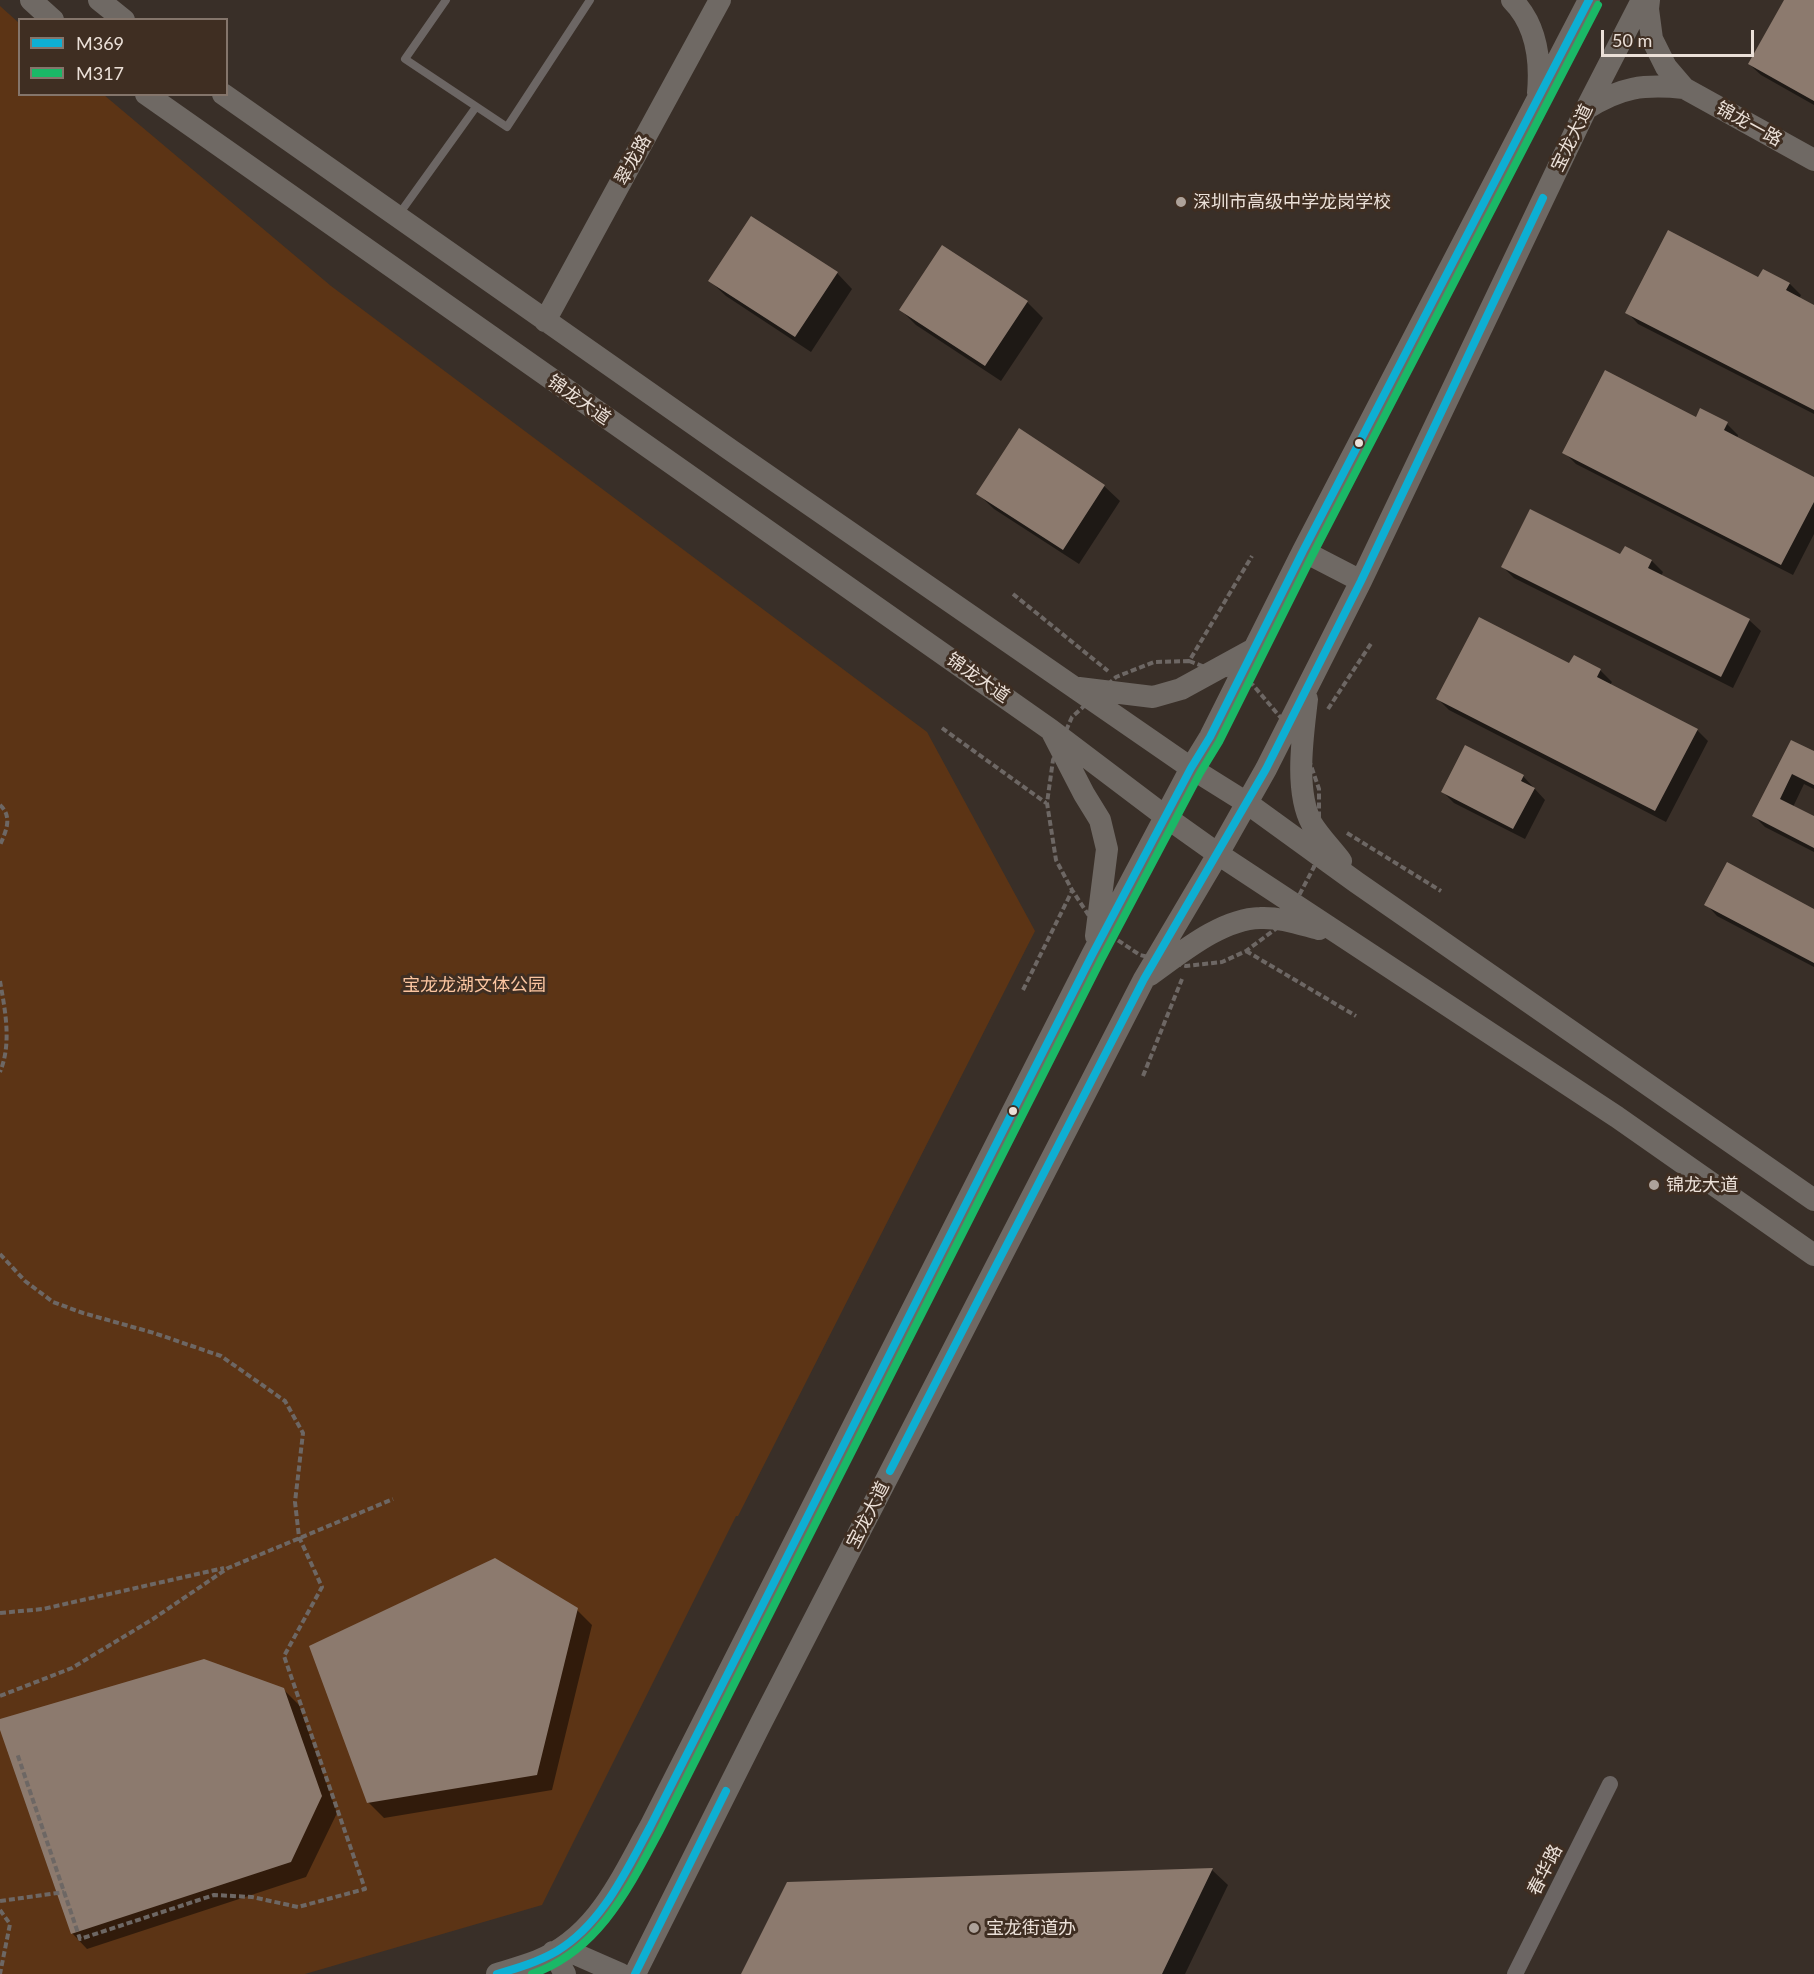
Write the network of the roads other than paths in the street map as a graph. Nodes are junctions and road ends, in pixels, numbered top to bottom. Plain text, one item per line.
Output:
1 (32, 0) edge
2 (99, 0) edge
3 (446, 0) edge
4 (590, 0) edge
5 (720, 0) edge
6 (1512, 0) edge
7 (1589, 0) edge
8 (1642, 0) edge
9 (1649, 0) edge
10 (51, 18) edge
11 (122, 18) edge
12 (1684, 88) junction
13 (149, 96) edge
14 (226, 96) edge
15 (1537, 101) junction
16 (476, 107) junction
17 (1586, 109) junction
18 (1814, 160) edge
19 (397, 217) junction
20 (545, 321) junction
21 (1303, 551) junction
22 (1361, 581) junction
23 (1254, 649) junction
24 (1308, 685) junction
25 (1073, 687) junction
26 (1051, 730) junction
27 (1191, 768) junction
28 (1247, 803) junction
29 (1166, 817) junction
30 (1218, 854) junction
31 (1356, 882) junction
32 (1337, 933) junction
33 (1092, 956) junction
34 (1144, 980) junction
35 (1814, 1200) edge
36 (1814, 1255) edge
37 (1610, 1784) dead end
38 (552, 1952) junction
39 (497, 1974) edge
40 (565, 1974) edge
41 (621, 1974) edge
42 (635, 1974) edge
43 (1515, 1974) edge

1 - 10 main road
2 - 11 main road
3 - 16 lane
4 - 16 lane
5 - 20 main road, 翠龙路
6 - 15 main road
7 - 15 main road
8 - 17 main road, 宝龙大道
9 - 12 main road, 锦龙一路
12 - 17 main road, 锦龙一路
12 - 18 main road, 锦龙一路
13 - 26 main road, 锦龙大道
14 - 19 main road
15 - 21 main road
16 - 19 lane
17 - 22 main road, 宝龙大道
19 - 20 main road
20 - 25 main road
21 - 22 main road
21 - 23 main road
22 - 24 main road, 宝龙大道
23 - 25 main road
23 - 27 main road
24 - 28 main road, 宝龙大道
24 - 31 main road
25 - 27 main road
26 - 29 main road, 锦龙大道
26 - 33 main road
27 - 28 main road
27 - 29 main road
28 - 30 main road, 宝龙大道
28 - 31 main road
29 - 30 main road, 锦龙大道
29 - 33 main road
30 - 32 main road, 锦龙大道
30 - 34 main road, 宝龙大道
31 - 35 main road
32 - 34 main road
32 - 36 main road, 锦龙大道
33 - 38 main road
34 - 42 main road, 宝龙大道
37 - 43 street, 春华路
38 - 39 main road
38 - 40 main road
38 - 41 main road

